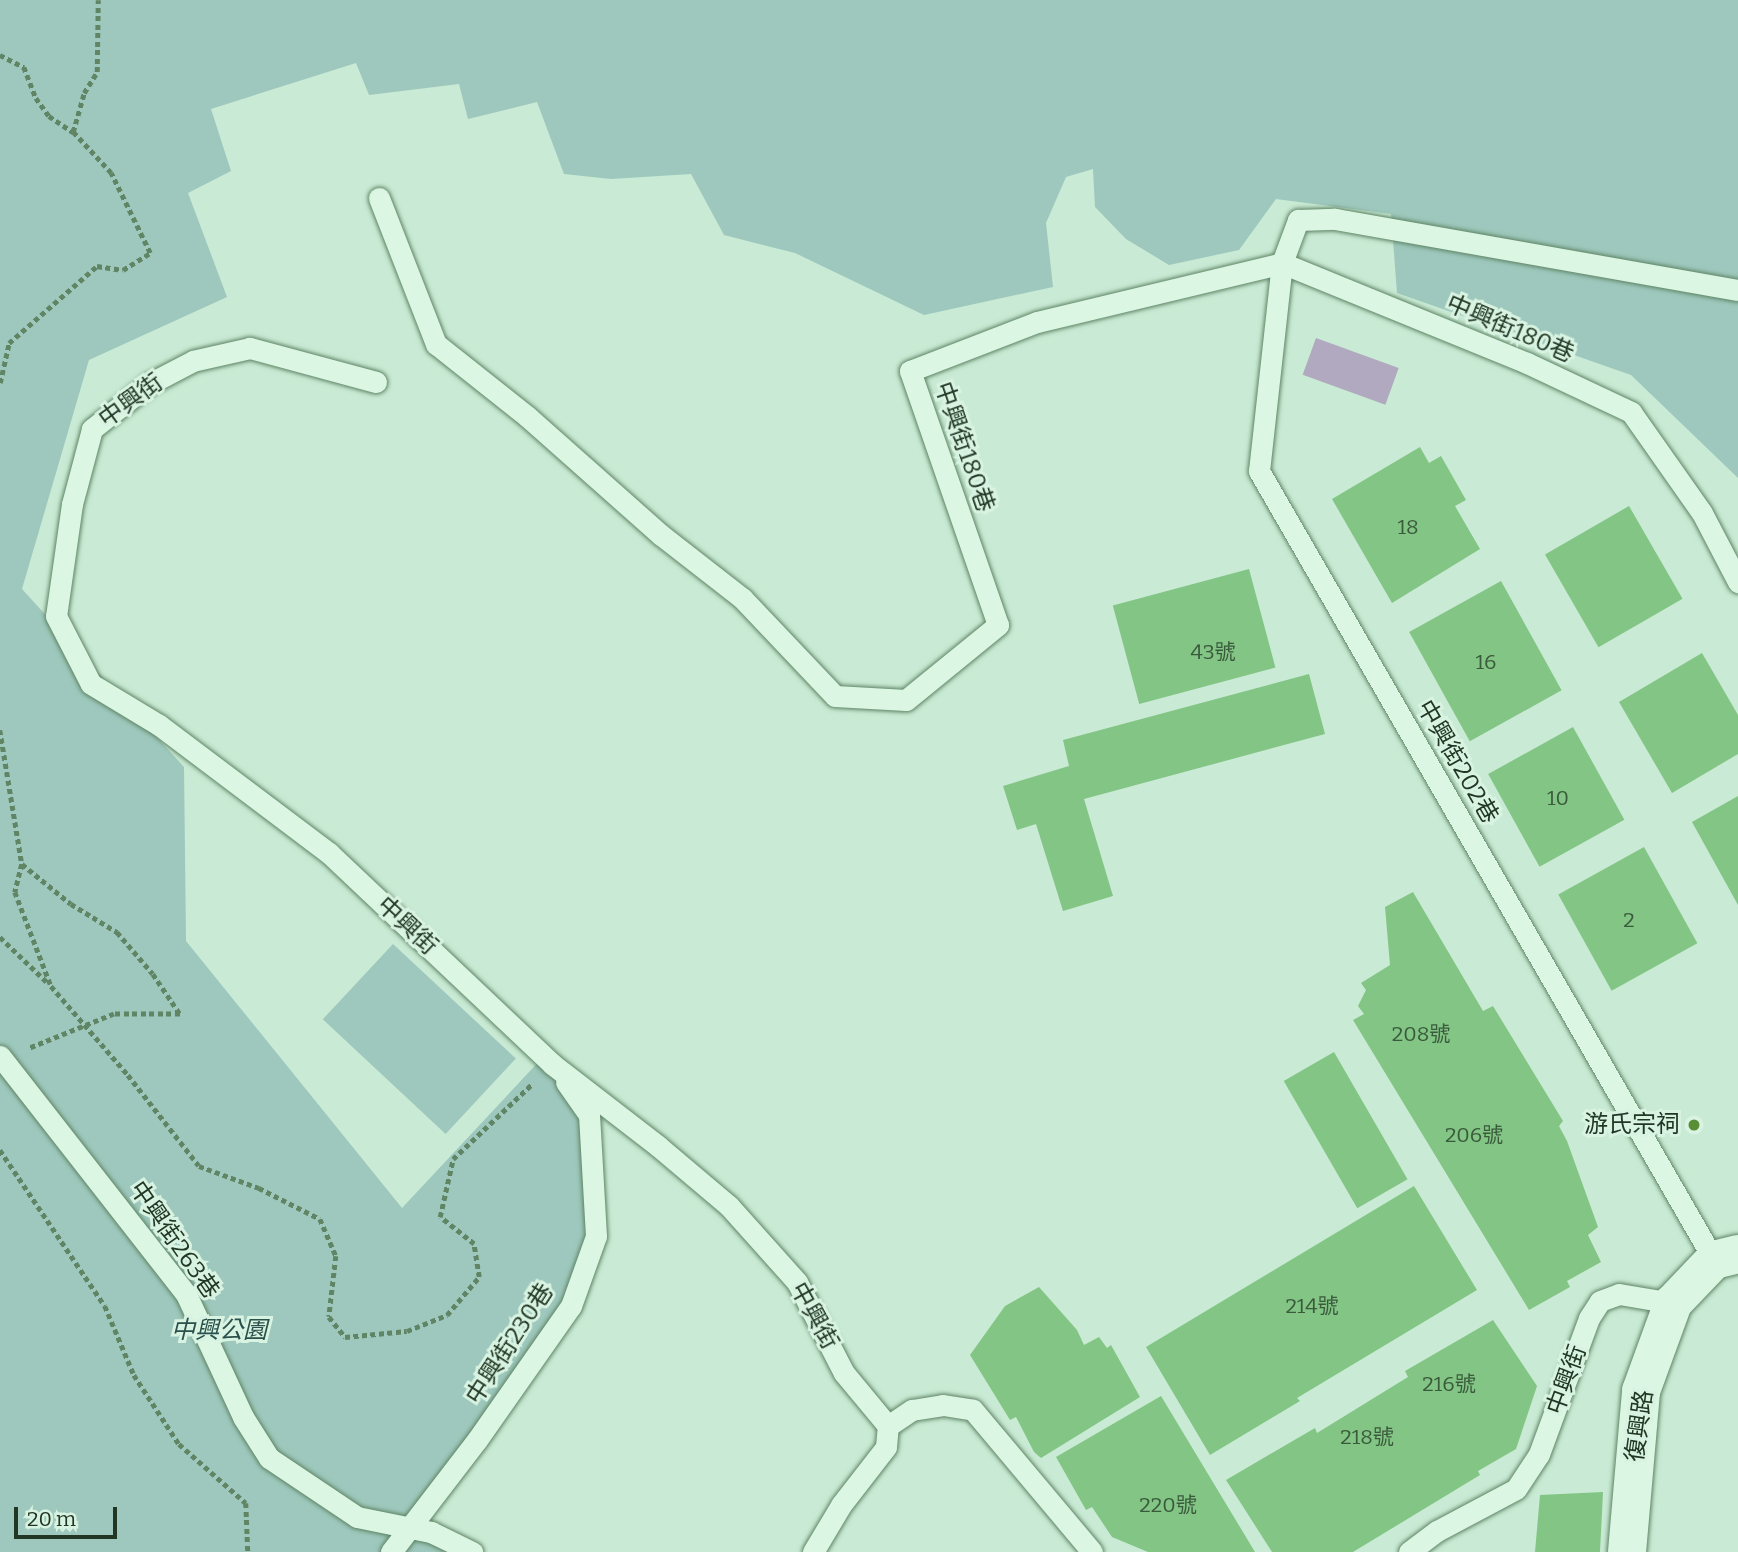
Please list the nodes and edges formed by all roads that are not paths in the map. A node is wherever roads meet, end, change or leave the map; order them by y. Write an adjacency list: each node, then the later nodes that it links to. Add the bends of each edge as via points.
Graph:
1 (379, 198): 2 (lane, 中興街180巷, via 436,344 742,598 835,696 906,700 998,625 910,371 1037,322)
2 (1282, 263): 3 (lane, 中興街202巷, via 1298,220 1335,219); 5 (lane, 中興街180巷, via 1527,363 1631,412 1702,513); 8 (lane, 中興街202巷, via 1259,471)
3 (1738, 290)
4 (376, 382): 7 (lane, 中興街, via 250,348 193,361 149,384 92,429 72,503 56,616 91,684 159,724 329,853)
5 (1738, 582)
6 (1, 1058): 11 (lane, 中興街263巷, via 186,1294 243,1417 269,1458 357,1517)
7 (552, 1064): 10 (lane, 中興街, via 729,1206 797,1282 844,1373); 11 (lane, 中興街230巷, via 589,1115 596,1236 571,1306)
8 (1726, 1257): 9 (street)
9 (1673, 1303): 16 (lane, 中興街, via 1619,1294 1600,1301 1589,1318 1539,1454 1516,1489 1437,1531); 17 (street, 復興路, via 1642,1391)
10 (888, 1426): 14 (lane, via 887,1447 841,1505); 15 (lane, via 912,1410 943,1405 973,1410)
11 (412, 1529): 12 (lane, 中興街230巷); 13 (lane, 中興街263巷, via 431,1532)
12 (391, 1552)
13 (472, 1552)
14 (813, 1552)
15 (1092, 1552)
16 (1409, 1552)
17 (1627, 1552)

